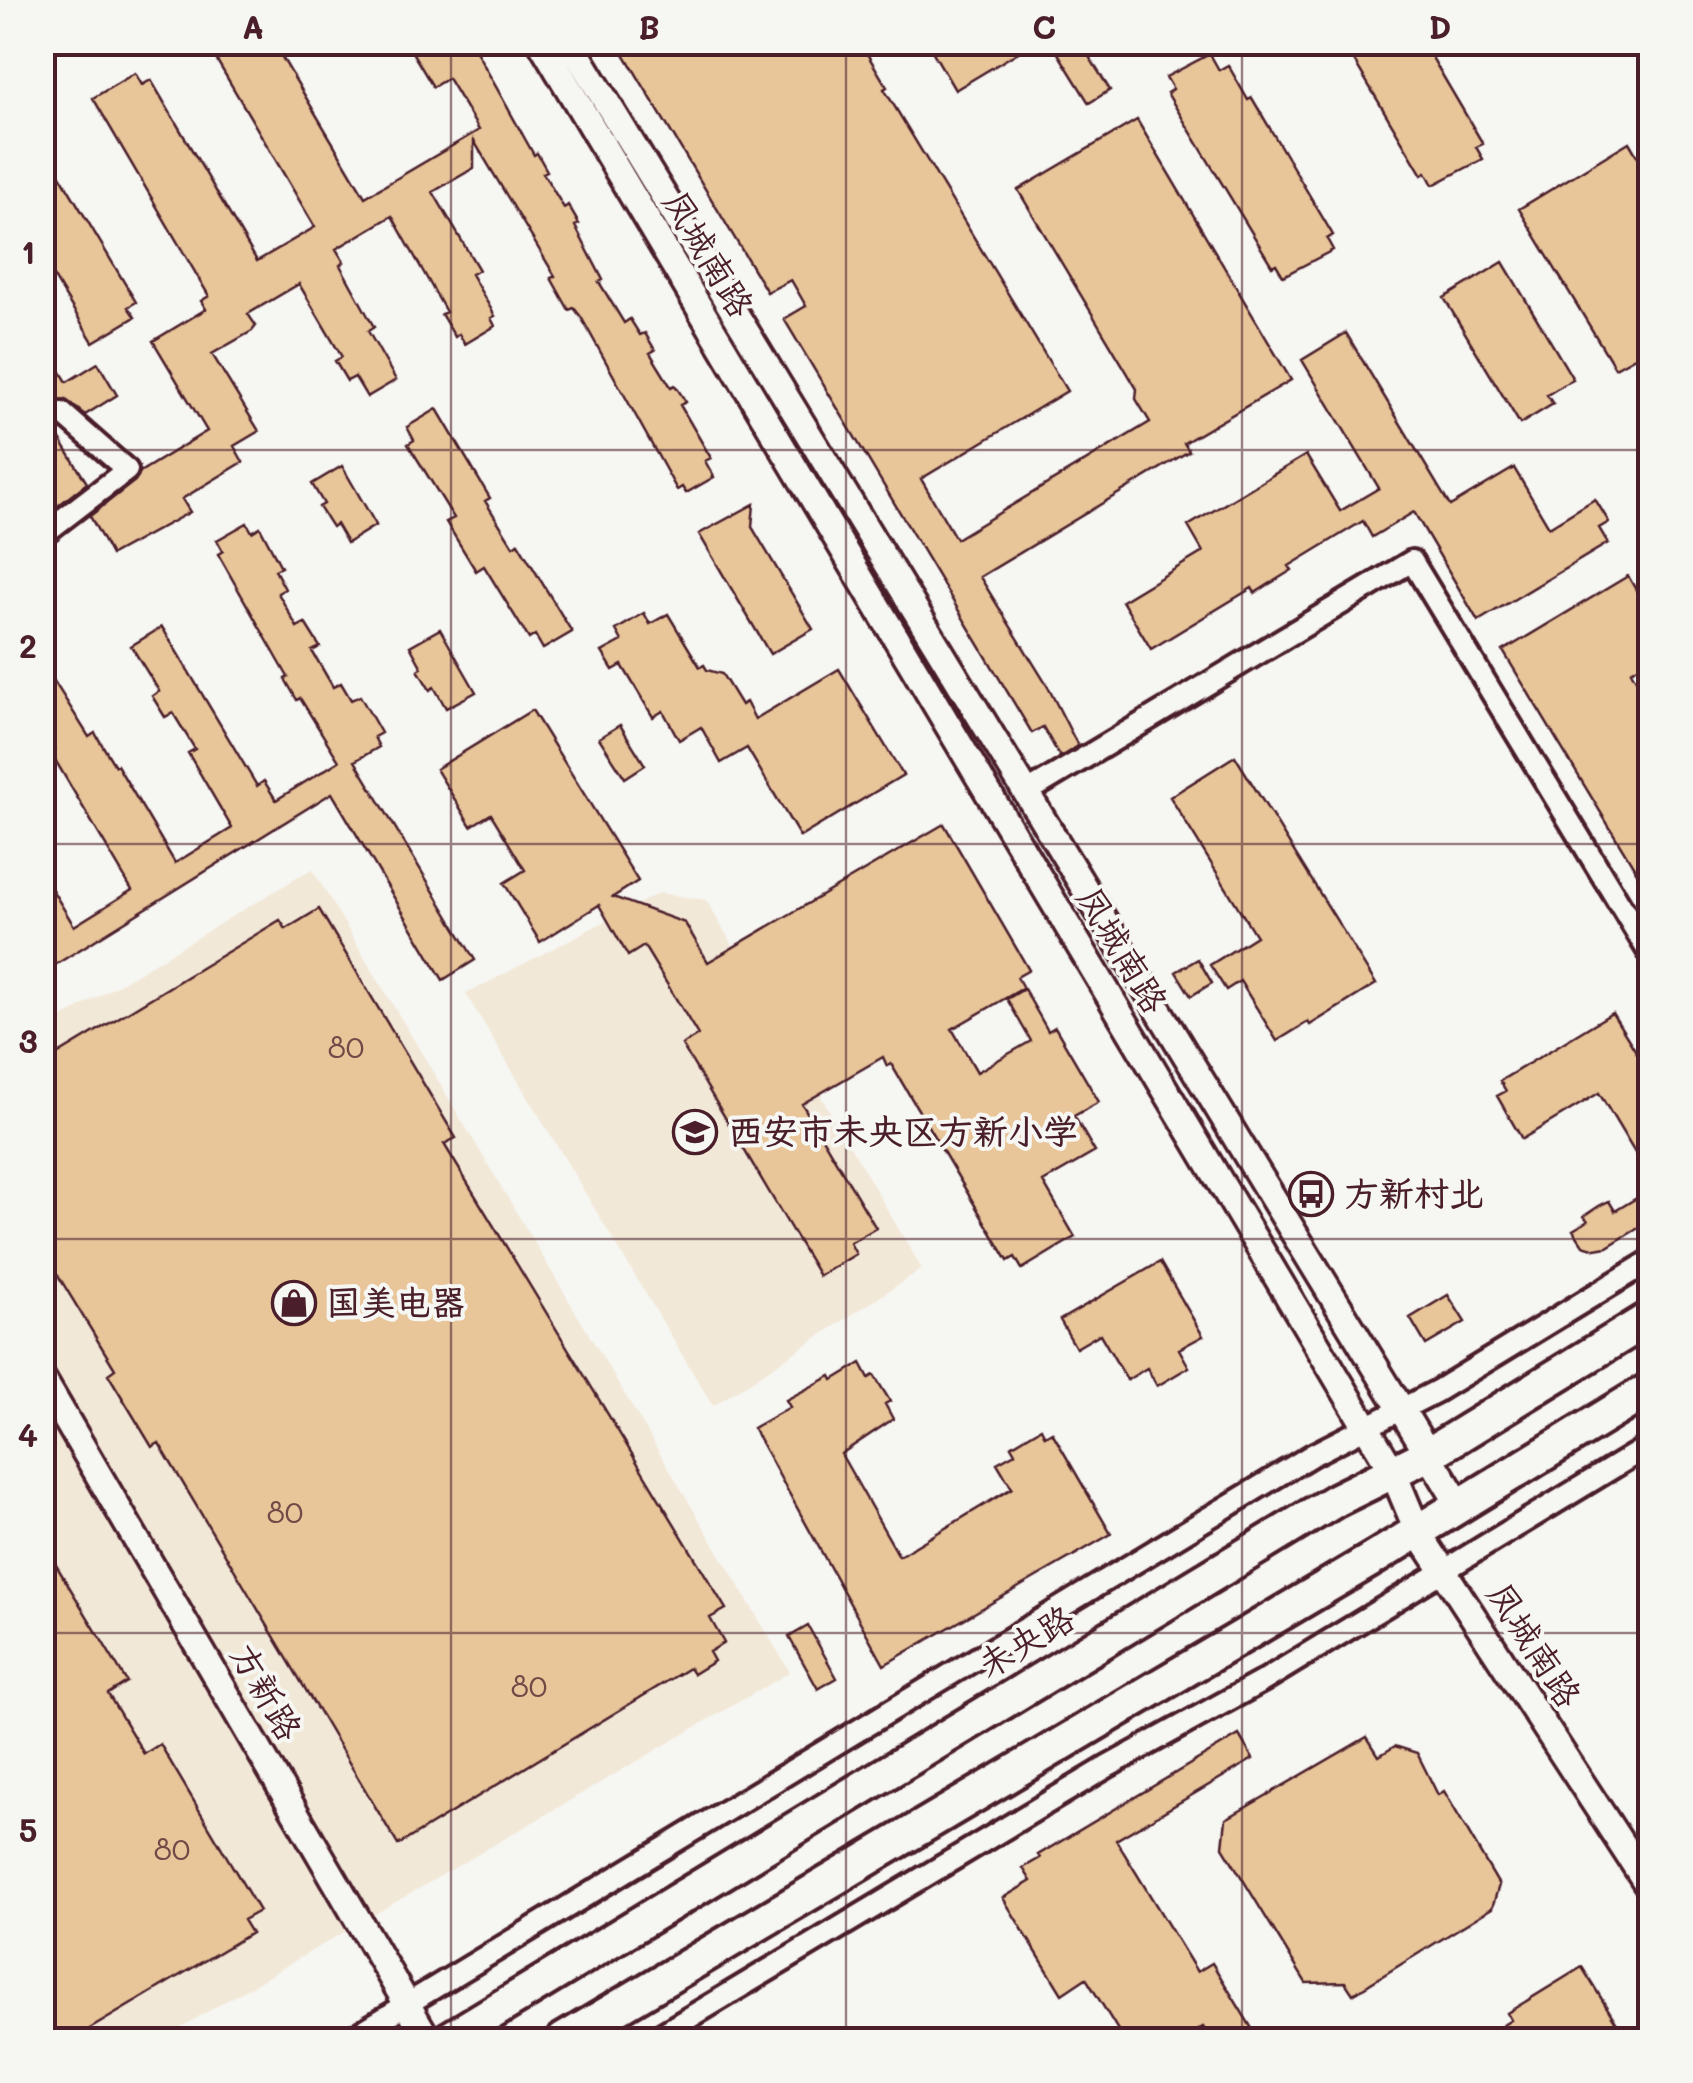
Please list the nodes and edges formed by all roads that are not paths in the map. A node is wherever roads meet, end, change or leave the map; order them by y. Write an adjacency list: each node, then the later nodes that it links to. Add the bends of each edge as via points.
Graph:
1 (541, 42): 12 (street, 凤城南路)
2 (570, 42): 5 (street, 凤城南路)
3 (62, 414): 4 (street, via 127,470)
4 (42, 535)
5 (1026, 793): 6 (street, via 1412,561); 11 (street, 凤城南路)
6 (1650, 954)
7 (1650, 1261): 11 (street)
8 (1650, 1318): 14 (main road, 未央路)
9 (42, 1378): 20 (street, 方新路)
10 (1650, 1389): 16 (main road)
11 (1401, 1410): 12 (street); 14 (street, 凤城南路)
12 (1366, 1427): 15 (street, 凤城南路); 20 (street)
13 (1650, 1445): 18 (street)
14 (1428, 1454): 15 (main road, 未央路); 16 (street, 凤城南路)
15 (1393, 1472): 17 (street, 凤城南路); 23 (main road, 未央路, via 1336,1500)
16 (1460, 1506): 17 (main road)
17 (1418, 1532): 18 (street, 凤城南路); 24 (main road)
18 (1444, 1572): 19 (street, 凤城南路); 25 (street)
19 (1650, 1888)
20 (407, 2004): 21 (street); 22 (street, 方新路)
21 (348, 2040)
22 (428, 2040)
23 (448, 2040)
24 (563, 2040)
25 (652, 2040)

